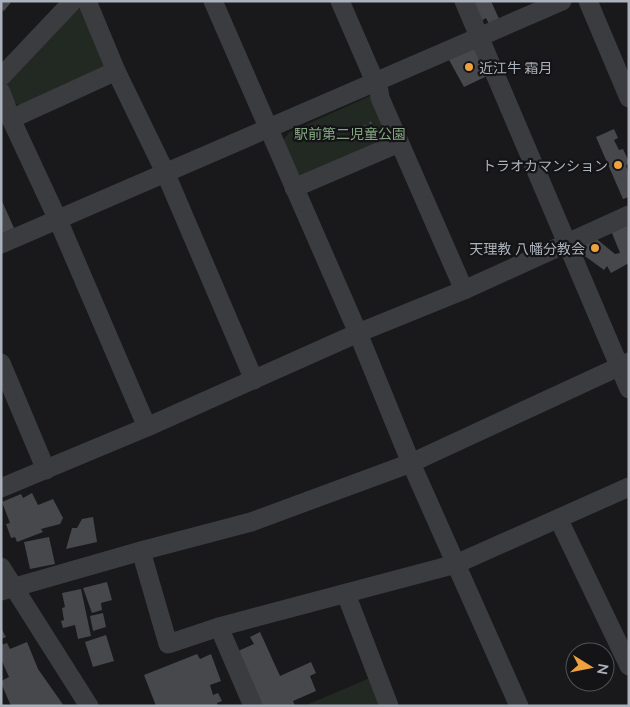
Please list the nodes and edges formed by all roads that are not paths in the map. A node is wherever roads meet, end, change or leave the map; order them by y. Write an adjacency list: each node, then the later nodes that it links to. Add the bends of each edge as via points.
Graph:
1 (73, 1): 10 (street)
2 (88, 1): 9 (street)
3 (213, 1): 15 (street)
4 (340, 1): 11 (street)
5 (464, 1): 8 (street)
6 (562, 1): 8 (street)
7 (588, 1): 13 (street)
8 (480, 36): 11 (street); 22 (street)
9 (116, 71): 14 (street); 17 (street)
10 (1, 77)
11 (374, 82): 15 (street); 16 (street)
12 (1, 92): 14 (street)
13 (629, 98)
14 (11, 118): 20 (street)
15 (269, 129): 17 (street); 18 (street)
16 (399, 143): 18 (street); 23 (street)
17 (165, 172): 20 (street); 27 (street)
18 (294, 188): 24 (street)
19 (629, 215): 22 (street)
20 (58, 220): 21 (street); 29 (street)
21 (1, 244)
22 (567, 244): 23 (street); 26 (street)
23 (464, 290): 24 (street)
24 (358, 333): 27 (street); 30 (street)
25 (1, 364): 31 (street)
26 (624, 364): 28 (street); 30 (street)
27 (254, 380): 29 (street)
28 (629, 389)
29 (147, 427): 31 (street)
30 (411, 463): 35 (street, via 251,522); 36 (street)
31 (46, 470): 32 (street)
32 (1, 488)
33 (629, 488): 34 (street)
34 (559, 520): 36 (street); 41 (street)
35 (141, 551): 38 (street); 40 (street, via 168,644)
36 (456, 564): 39 (street); 45 (street)
37 (1, 567): 38 (street)
38 (7, 589): 42 (street)
39 (346, 594): 40 (street); 44 (street)
40 (219, 628): 43 (street)
41 (629, 666)
42 (89, 706)
43 (254, 706)
44 (389, 706)
45 (519, 706)

